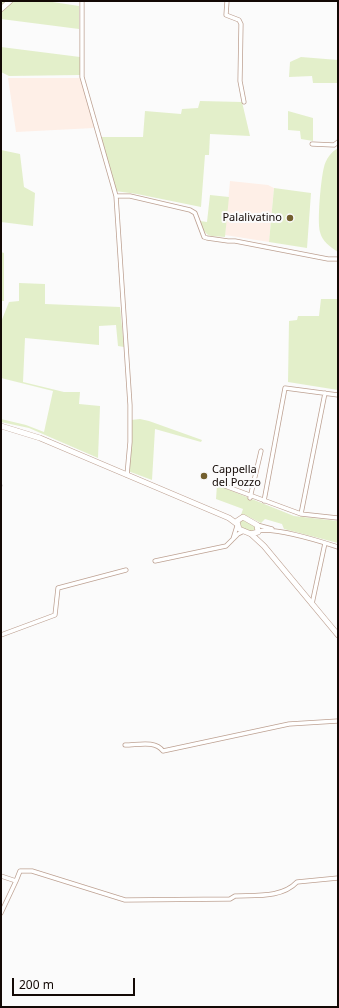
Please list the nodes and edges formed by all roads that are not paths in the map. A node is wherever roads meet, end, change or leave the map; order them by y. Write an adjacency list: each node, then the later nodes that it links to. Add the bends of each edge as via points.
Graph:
1 (10, 1): 4 (main road)
2 (82, 1): 8 (street, via 82,77)
3 (227, 1): 5 (street, via 226,15 239,20 241,24 240,81)
4 (1, 9)
5 (244, 102)
6 (338, 142): 7 (street, via 334,145)
7 (312, 144)
8 (116, 196): 9 (street, via 130,196 190,210 195,213 204,237 207,238 228,242 235,240); 14 (street, via 130,405)
9 (338, 259)
10 (324, 393): 11 (street); 17 (street, via 284,388); 19 (street)
11 (338, 395)
12 (1, 426): 14 (main road, via 29,434)
13 (261, 450): 16 (street)
14 (127, 475): 18 (main road)
15 (217, 483): 16 (street)
16 (250, 497): 17 (street)
17 (264, 500): 19 (street)
18 (206, 508): 20 (main road); 22 (main road, via 229,518)
19 (301, 514): 21 (street)
20 (240, 518): 22 (main road); 23 (main road, via 246,518)
21 (338, 518)
22 (237, 525): 24 (main road); 28 (street)
23 (257, 525): 25 (main road); 26 (street)
24 (244, 531): 27 (main road); 28 (street)
25 (258, 531): 26 (street); 27 (main road); 30 (main road)
26 (282, 532): 29 (street)
27 (251, 534): 30 (main road)
28 (232, 540): 32 (street, via 226,546)
29 (325, 543): 31 (street); 34 (street)
30 (264, 546): 34 (main road)
31 (338, 547)
32 (154, 561)
33 (126, 570): 35 (street, via 58,588 55,615)
34 (312, 604): 36 (main road)
35 (1, 635)
36 (338, 635)
37 (338, 721): 38 (street, via 289,724 163,751 159,745 154,744)
38 (125, 745)
39 (1, 876): 41 (street)
40 (338, 878): 41 (street, via 297,882 290,890 275,894 235,896 230,899 142,900 125,900 26,870 20,871)
41 (16, 881): 42 (street)
42 (1, 913)

